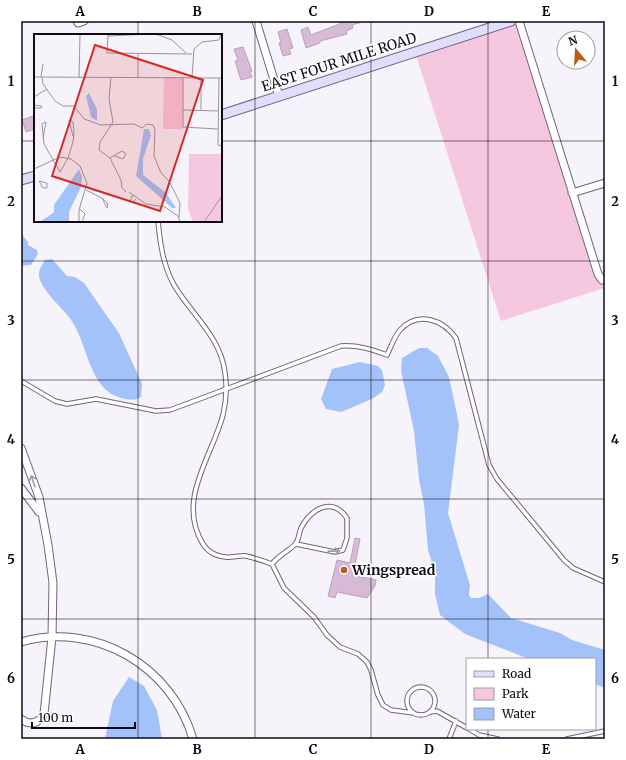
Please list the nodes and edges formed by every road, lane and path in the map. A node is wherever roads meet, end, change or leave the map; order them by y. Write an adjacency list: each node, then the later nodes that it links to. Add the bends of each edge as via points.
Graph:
1 (256, 21): 4 (street)
2 (511, 21): 4 (street, EAST FOUR MILE ROAD)
3 (519, 21): 9 (street)
4 (279, 96): 5 (street, EAST FOUR MILE ROAD)
5 (222, 115)
6 (34, 176): 7 (street)
7 (21, 180)
8 (605, 183): 9 (street)
9 (572, 193): 11 (street, via 598,274)
10 (158, 222): 13 (lane, via 164,261 175,285 207,329 218,349 225,373)
11 (604, 280)
12 (21, 381): 13 (lane, via 55,401 67,404 96,399 156,411 170,410)
13 (225, 389): 18 (lane, via 222,415 195,488 193,507 197,531 206,548 216,555 231,558 245,556); 19 (lane, via 341,346 355,345 387,355 401,329 408,324 428,318 438,321 449,328 456,338 489,465 497,479 564,560 573,568)
14 (21, 448): 16 (street, one-way to 14, via 39,497)
15 (21, 488): 16 (street)
16 (41, 516): 20 (street, via 53,583)
17 (296, 544): 17 (lane, one-way to 17, via 335,552 343,550 347,538 347,518 338,508 320,508 303,524); 18 (lane, via 282,553)
18 (272, 564): 23 (lane, via 284,588 314,617 327,635 340,647 358,654 367,662 383,705 391,710)
19 (605, 582)
20 (52, 637): 21 (street); 24 (street, via 44,714 34,723); 30 (street, via 80,638 100,643 143,665 162,682 175,699)
21 (21, 642)
22 (430, 712): 23 (lane); 23 (lane, via 434,704 433,695 426,689 417,688 407,698 408,707); 25 (lane, via 437,711)
23 (414, 714)
24 (21, 719)
25 (456, 721): 26 (lane); 31 (lane)
26 (466, 727)
27 (470, 730): 29 (lane)
28 (605, 731): 33 (lane)
29 (479, 737): 32 (lane)
30 (194, 739)
31 (449, 739)
32 (498, 739)
33 (567, 739)

